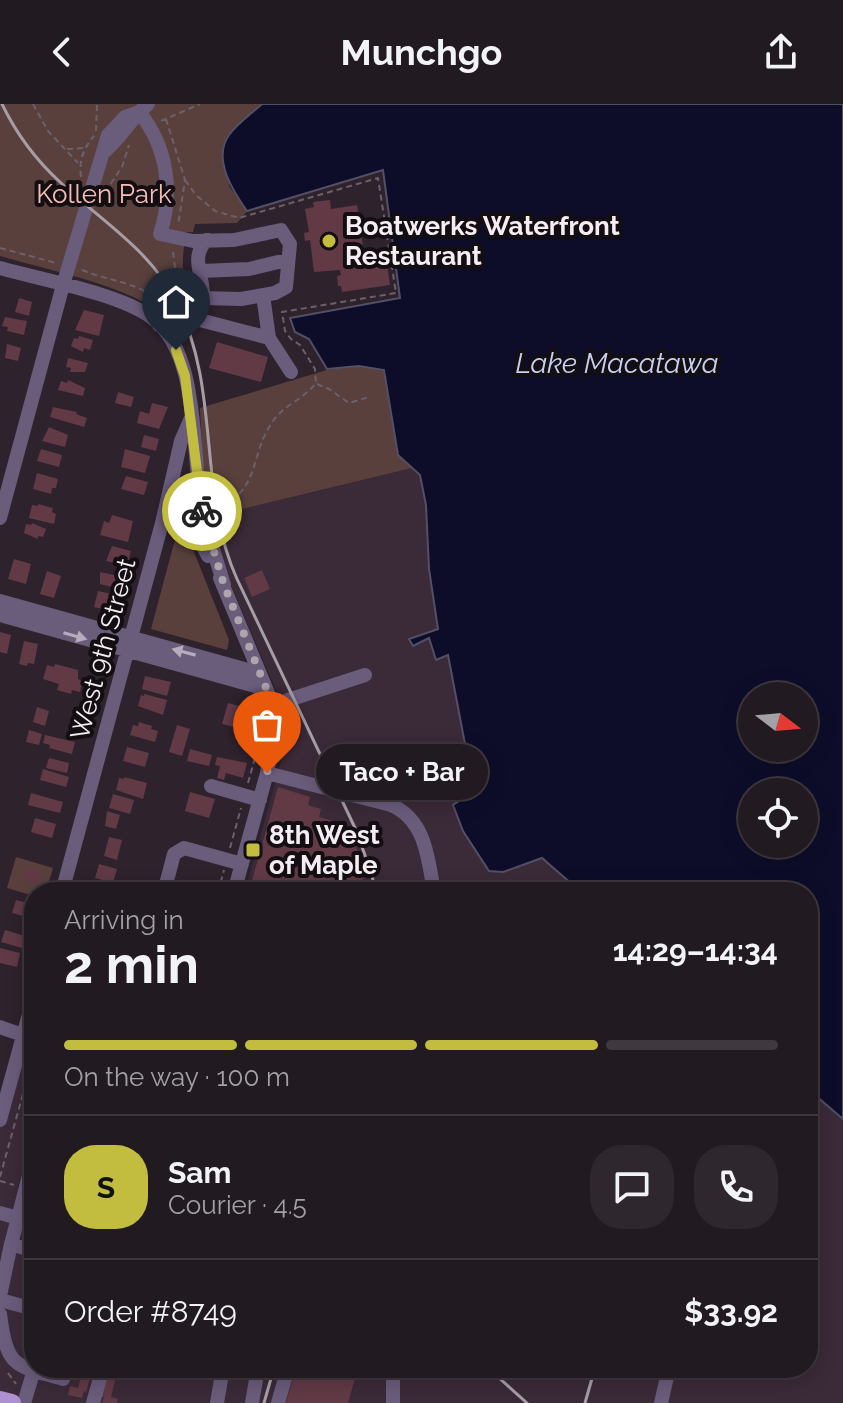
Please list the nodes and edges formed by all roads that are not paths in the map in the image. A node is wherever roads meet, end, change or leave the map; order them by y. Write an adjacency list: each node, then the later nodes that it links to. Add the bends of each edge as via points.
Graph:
1 (143, 108): 2 (street, via 165,168 167,206 160,234); 6 (street, via 105,151)
2 (207, 240): 3 (street, via 281,230 290,244); 5 (street, via 197,257)
3 (287, 260): 5 (street, via 249,269); 7 (street, via 286,287)
4 (0, 268): 6 (street)
5 (201, 271): 8 (street)
6 (63, 285): 10 (street, via 134,307); 16 (street)
7 (263, 295): 8 (street); 11 (street)
8 (203, 298): 9 (street)
9 (188, 307): 10 (street); 11 (street, via 196,319)
10 (159, 325): 13 (street, via 185,376)
11 (269, 338): 12 (street)
12 (291, 372)
13 (191, 418): 14 (street); 17 (street, West 9th Street)
14 (205, 510): 15 (street); 18 (street)
15 (186, 514): 17 (street); 18 (street)
16 (0, 518)
17 (162, 523): 21 (street, West 9th Street)
18 (224, 585): 22 (street)
19 (0, 601): 21 (street)
20 (0, 615): 21 (street, one-way to 21)
21 (130, 644): 22 (street, one-way to 21); 24 (street); 30 (street, West 9th Street)
22 (259, 673): 24 (street)
23 (365, 675): 25 (street)
24 (266, 689): 25 (street)
25 (273, 705): 26 (street)
26 (267, 773): 28 (street); 33 (street, via 403,810 417,824)
27 (211, 786): 28 (street)
28 (260, 800): 29 (street)
29 (242, 864): 31 (street, via 184,848 174,854); 32 (street)
30 (65, 882)
31 (167, 882)
32 (237, 882)
33 (432, 882)
34 (0, 1027): 35 (street)
35 (24, 1036)
36 (24, 1049): 37 (street)
37 (0, 1120)
38 (24, 1205): 40 (street)
39 (0, 1213): 40 (street)
40 (18, 1218): 41 (street); 42 (street)
41 (24, 1220)
42 (11, 1244): 43 (street); 44 (street)
43 (24, 1248)
44 (0, 1298): 45 (street)
45 (24, 1306)
46 (0, 1314): 47 (street, via 9,1354)
47 (24, 1368)
48 (30, 1378): 55 (street)
49 (100, 1378): 57 (street)
50 (221, 1378): 58 (street)
51 (255, 1378): 59 (street)
52 (285, 1378): 60 (street)
53 (393, 1378): 61 (street)
54 (667, 1378): 62 (street)
55 (19, 1399): 56 (main road)
56 (0, 1400)
57 (93, 1403)
58 (217, 1403)
59 (252, 1403)
60 (278, 1403)
61 (393, 1403)
62 (661, 1403)

